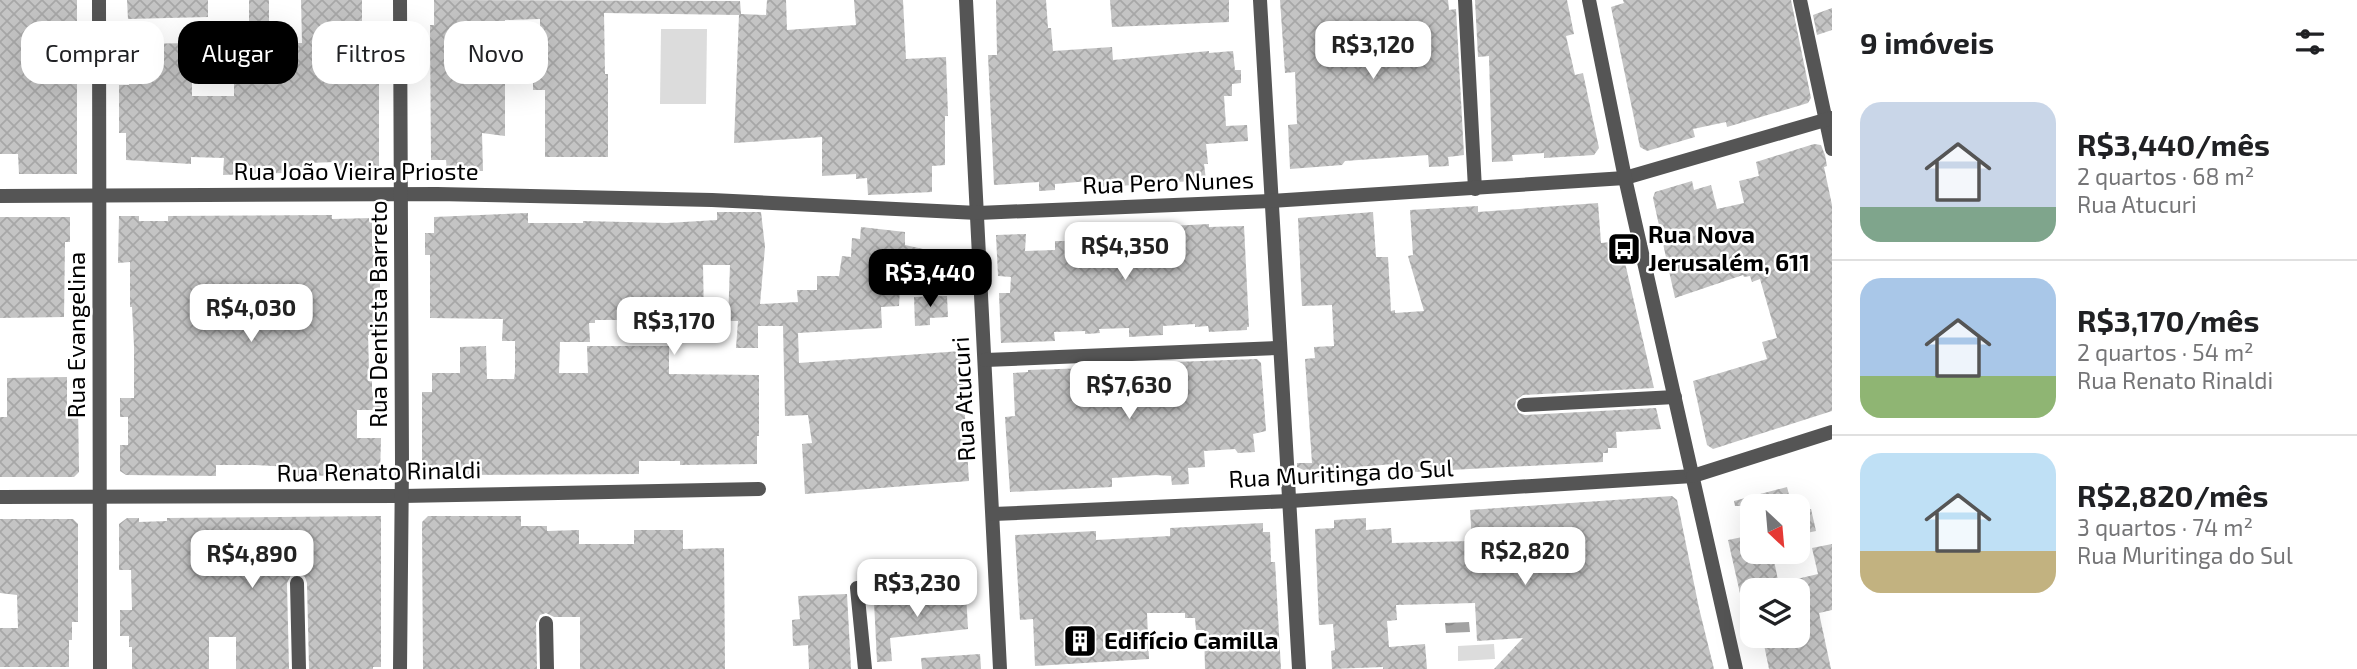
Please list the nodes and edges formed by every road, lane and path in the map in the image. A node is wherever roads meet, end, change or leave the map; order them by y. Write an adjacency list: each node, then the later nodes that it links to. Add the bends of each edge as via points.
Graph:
1 (99, 0): 13 (street, Rua Evangelina)
2 (400, 0): 12 (street, Rua Dentista Barreto)
3 (966, 0): 17 (street, Rua Atucuri)
4 (1260, 0): 16 (street)
5 (1465, 0): 11 (street)
6 (1589, 0): 10 (street)
7 (1800, 0): 8 (street)
8 (1829, 119): 9 (street); 10 (street, Rua Pero Nunes)
9 (1832, 149)
10 (1625, 177): 11 (street, Rua Pero Nunes); 20 (street)
11 (1475, 189): 16 (street, Rua Pero Nunes)
12 (401, 193): 13 (street, Rua João Vieira Prioste); 15 (street, Rua João Vieira Prioste); 25 (street, Rua Dentista Barreto)
13 (99, 195): 14 (street, Rua João Vieira Prioste); 27 (street, Rua Evangelina)
14 (0, 196)
15 (712, 200): 17 (street, Rua Pero Nunes)
16 (1271, 201): 17 (street, Rua Pero Nunes); 18 (street)
17 (978, 213): 19 (street, Rua Atucuri)
18 (1279, 348): 19 (street); 28 (street)
19 (985, 359): 29 (street, Rua Atucuri)
20 (1675, 397): 21 (street); 23 (street)
21 (1524, 405)
22 (1832, 432): 23 (street, Rua Muritinga do Sul)
23 (1693, 476): 28 (street, Rua Muritinga do Sul); 40 (street)
24 (759, 489): 25 (street, Rua Renato Rinaldi)
25 (402, 496): 27 (street, Rua Renato Rinaldi); 35 (street, Rua Dentista Barreto)
26 (0, 497): 27 (street, Rua Renato Rinaldi)
27 (100, 497): 33 (street, Rua Evangelina)
28 (1290, 501): 29 (street, Rua Muritinga do Sul); 39 (street)
29 (993, 514): 38 (street, Rua Atucuri)
30 (297, 583): 34 (street)
31 (857, 588): 37 (street)
32 (546, 623): 36 (street)
33 (100, 669)
34 (299, 669)
35 (400, 669)
36 (547, 669)
37 (865, 669)
38 (1000, 669)
39 (1299, 669)
40 (1736, 669)

